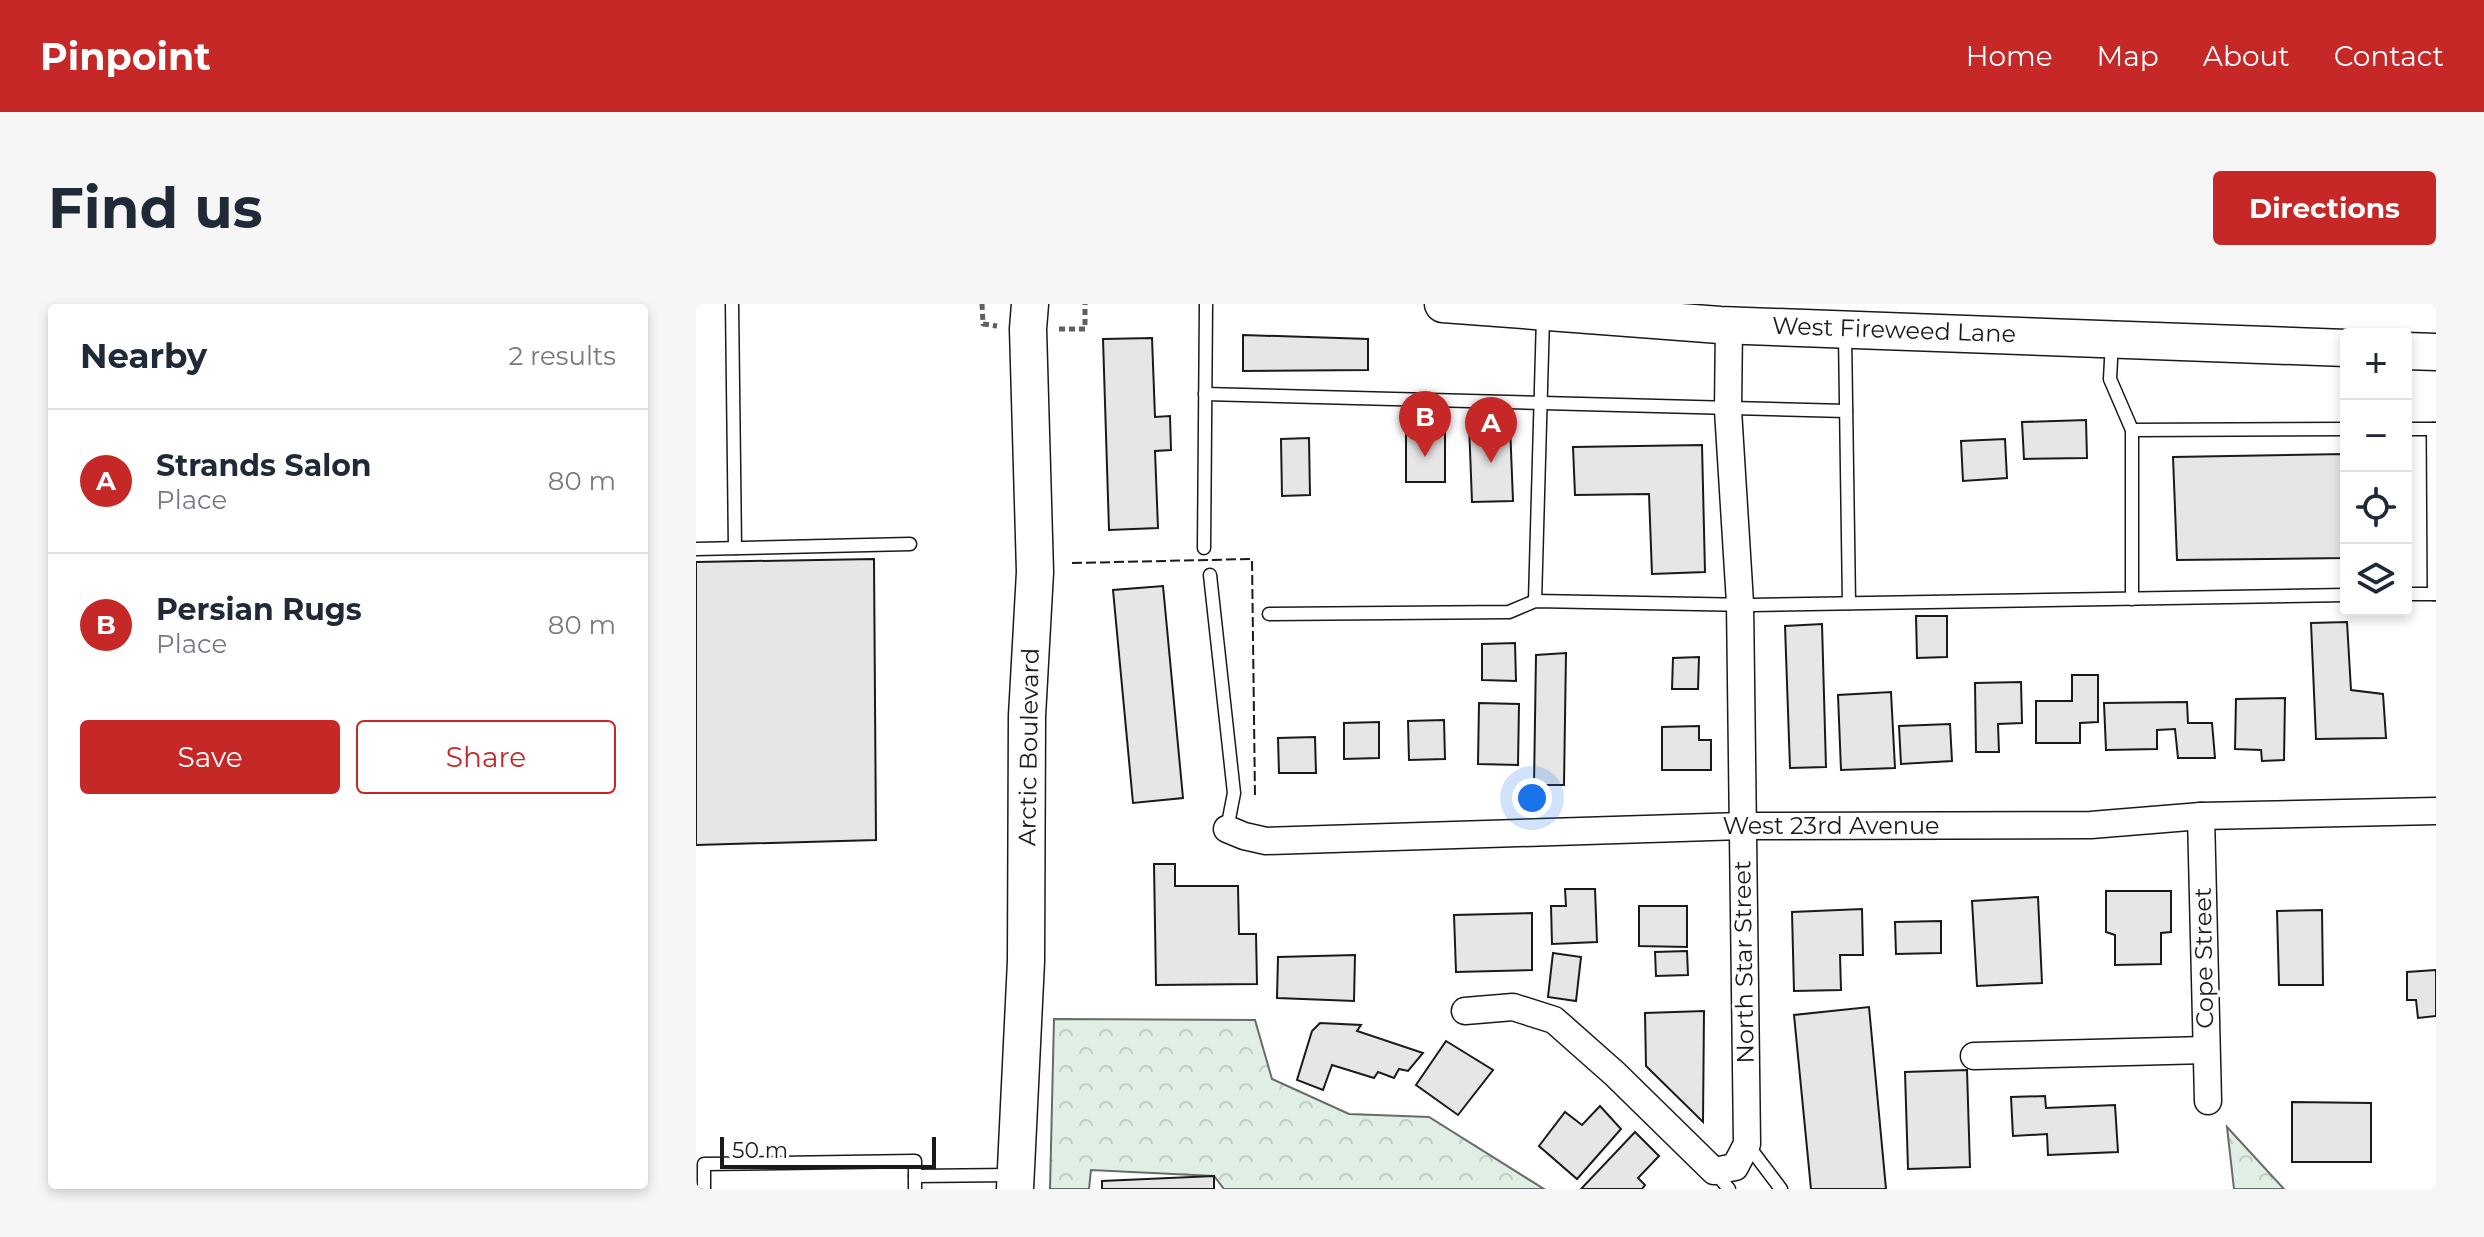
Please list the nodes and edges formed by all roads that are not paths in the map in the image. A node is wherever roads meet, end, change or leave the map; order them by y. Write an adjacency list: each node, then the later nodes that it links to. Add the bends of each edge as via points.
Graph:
1 (732, 304): 21 (lane)
2 (1030, 304): 44 (main road, Arctic Boulevard, via 1035,572)
3 (1206, 304): 12 (lane)
4 (1443, 304): 5 (main road, West Fireweed Lane)
5 (1543, 311): 6 (main road, West Fireweed Lane); 13 (lane)
6 (1729, 325): 7 (main road, West Fireweed Lane); 14 (street, North Star Street)
7 (1845, 329): 8 (main road, West Fireweed Lane); 15 (lane)
8 (2113, 337): 9 (main road, West Fireweed Lane); 19 (lane, via 2110,379)
9 (2340, 348)
10 (2412, 351): 11 (main road)
11 (2436, 352)
12 (1205, 394): 13 (lane); 22 (lane)
13 (1540, 404): 14 (lane); 29 (lane)
14 (1728, 410): 15 (lane); 30 (street, North Star Street)
15 (1846, 411): 31 (lane)
16 (2340, 429): 19 (lane)
17 (2412, 429): 18 (lane)
18 (2434, 429): 26 (lane)
19 (2132, 430): 28 (lane)
20 (910, 544): 21 (lane)
21 (735, 548): 23 (lane)
22 (1204, 548)
23 (696, 549)
24 (1210, 575): 36 (lane, via 1234,793)
25 (2412, 594): 26 (lane)
26 (2435, 594)
27 (2340, 595): 28 (lane)
28 (2132, 599): 31 (lane)
29 (1535, 601): 30 (lane); 32 (lane, via 1509,612)
30 (1740, 603): 31 (lane); 35 (street, North Star Street)
31 (1849, 603)
32 (1269, 614)
33 (2436, 811): 34 (street, West 23rd Avenue)
34 (2201, 816): 35 (street, West 23rd Avenue, via 2091,825); 38 (street, Cope Street)
35 (1742, 826): 36 (street, West 23rd Avenue, via 1266,841); 41 (street, North Star Street)
36 (1227, 829)
37 (1465, 1011): 43 (street, via 1513,1007 1554,1020)
38 (2206, 1050): 39 (street); 40 (street, Cope Street)
39 (1974, 1056)
40 (2208, 1101)
41 (1747, 1144): 43 (street); 47 (lane)
42 (700, 1165): 45 (lane, via 915,1161); 46 (lane)
43 (1721, 1180)
44 (1015, 1182): 45 (lane)
45 (915, 1183)
46 (704, 1189)
47 (1781, 1189)

